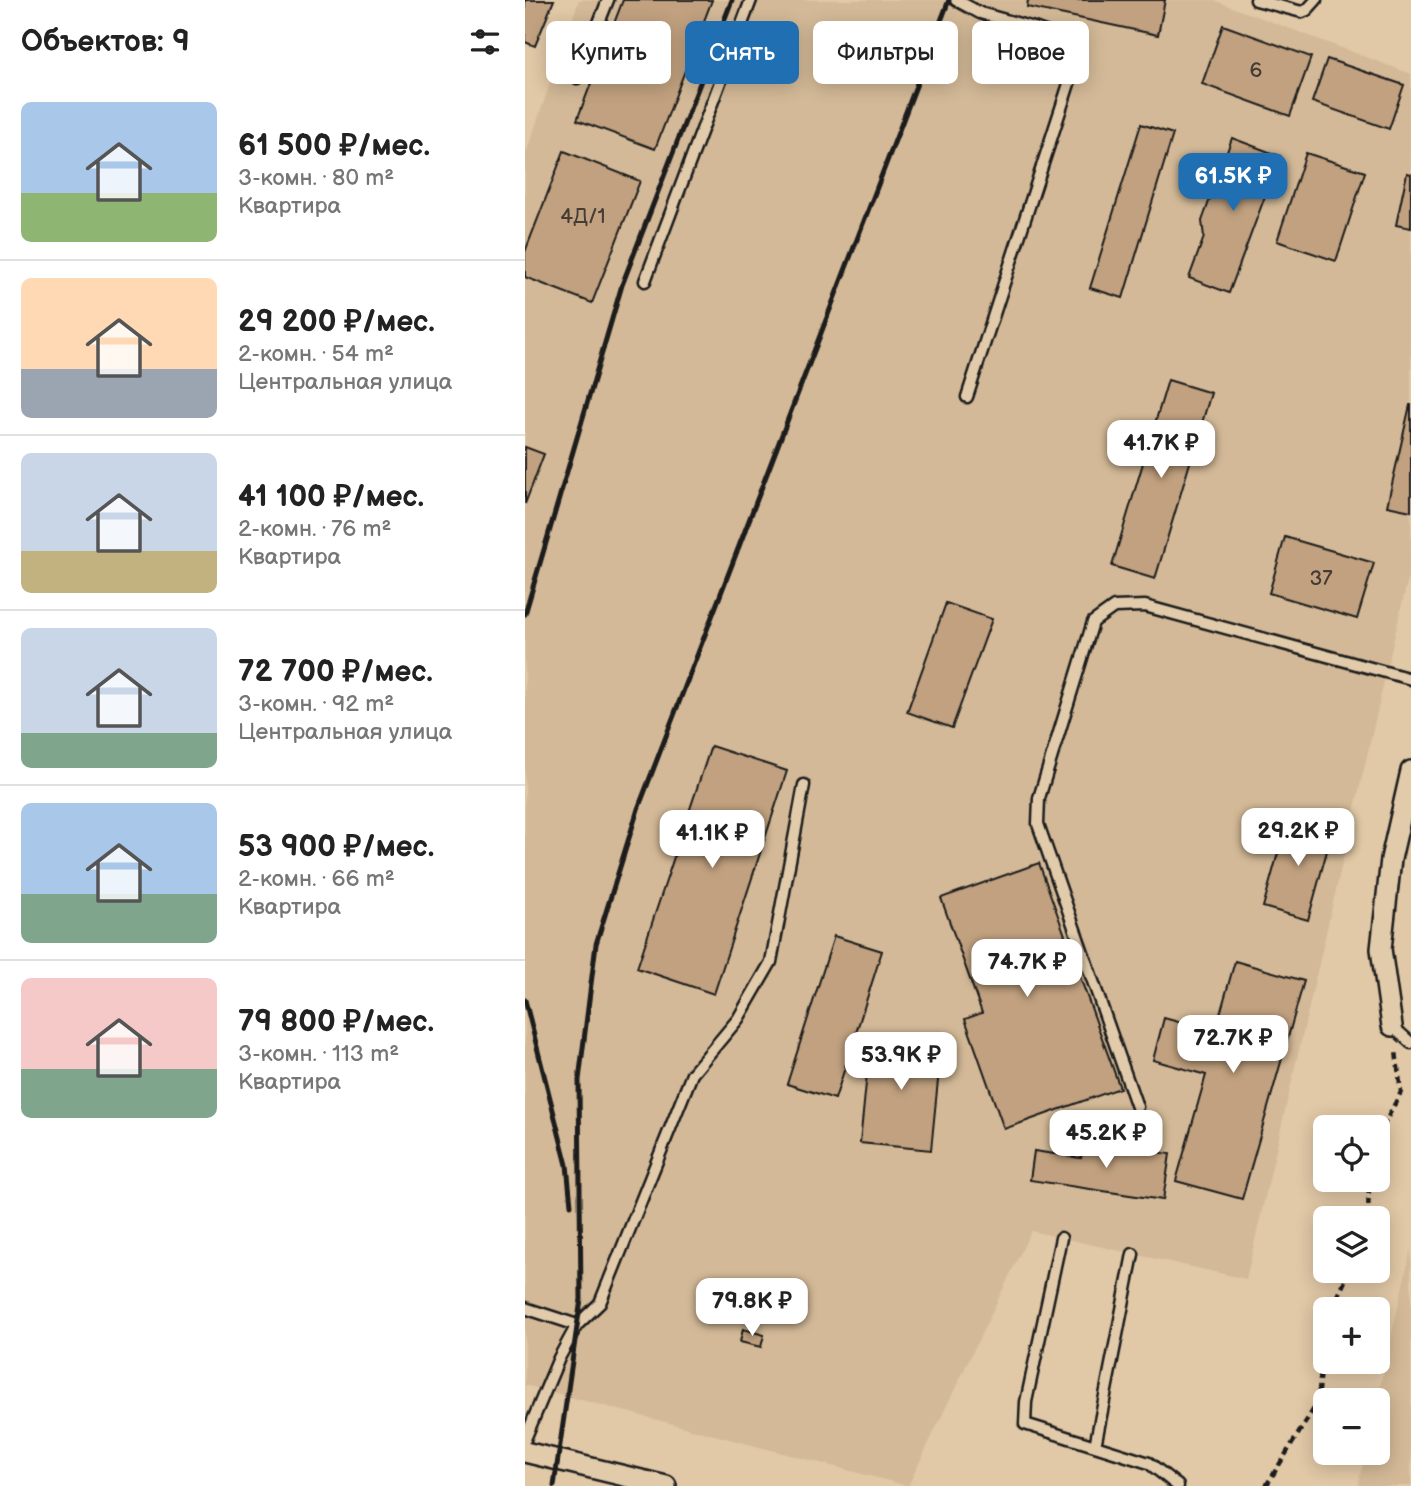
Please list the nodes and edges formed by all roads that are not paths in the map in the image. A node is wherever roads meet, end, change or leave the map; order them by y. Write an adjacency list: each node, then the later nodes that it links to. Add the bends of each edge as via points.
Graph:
1 (608, 0): 6 (lane)
2 (751, 0): 7 (lane)
3 (956, 0): 8 (lane, via 980,13 1073,42 1078,56)
4 (1256, 0): 5 (lane, via 1302,12)
5 (1316, 0)
6 (600, 21)
7 (645, 281)
8 (967, 397)
9 (1411, 679): 14 (lane, via 1145,606 1114,607 1093,622 1039,798 1038,824)
10 (1411, 771): 12 (street, via 1391,859 1381,949)
11 (804, 785): 18 (lane, via 771,962 738,1019 692,1074 600,1303)
12 (1392, 1026): 13 (lane)
13 (1411, 1042)
14 (1137, 1107)
15 (1061, 1238): 20 (lane, via 1025,1424)
16 (1133, 1254): 20 (lane)
17 (525, 1308): 18 (lane)
18 (577, 1325): 19 (lane)
19 (525, 1439)
20 (1095, 1446): 23 (lane, via 1149,1463)
21 (525, 1452): 22 (street)
22 (666, 1486)
23 (1178, 1486)

